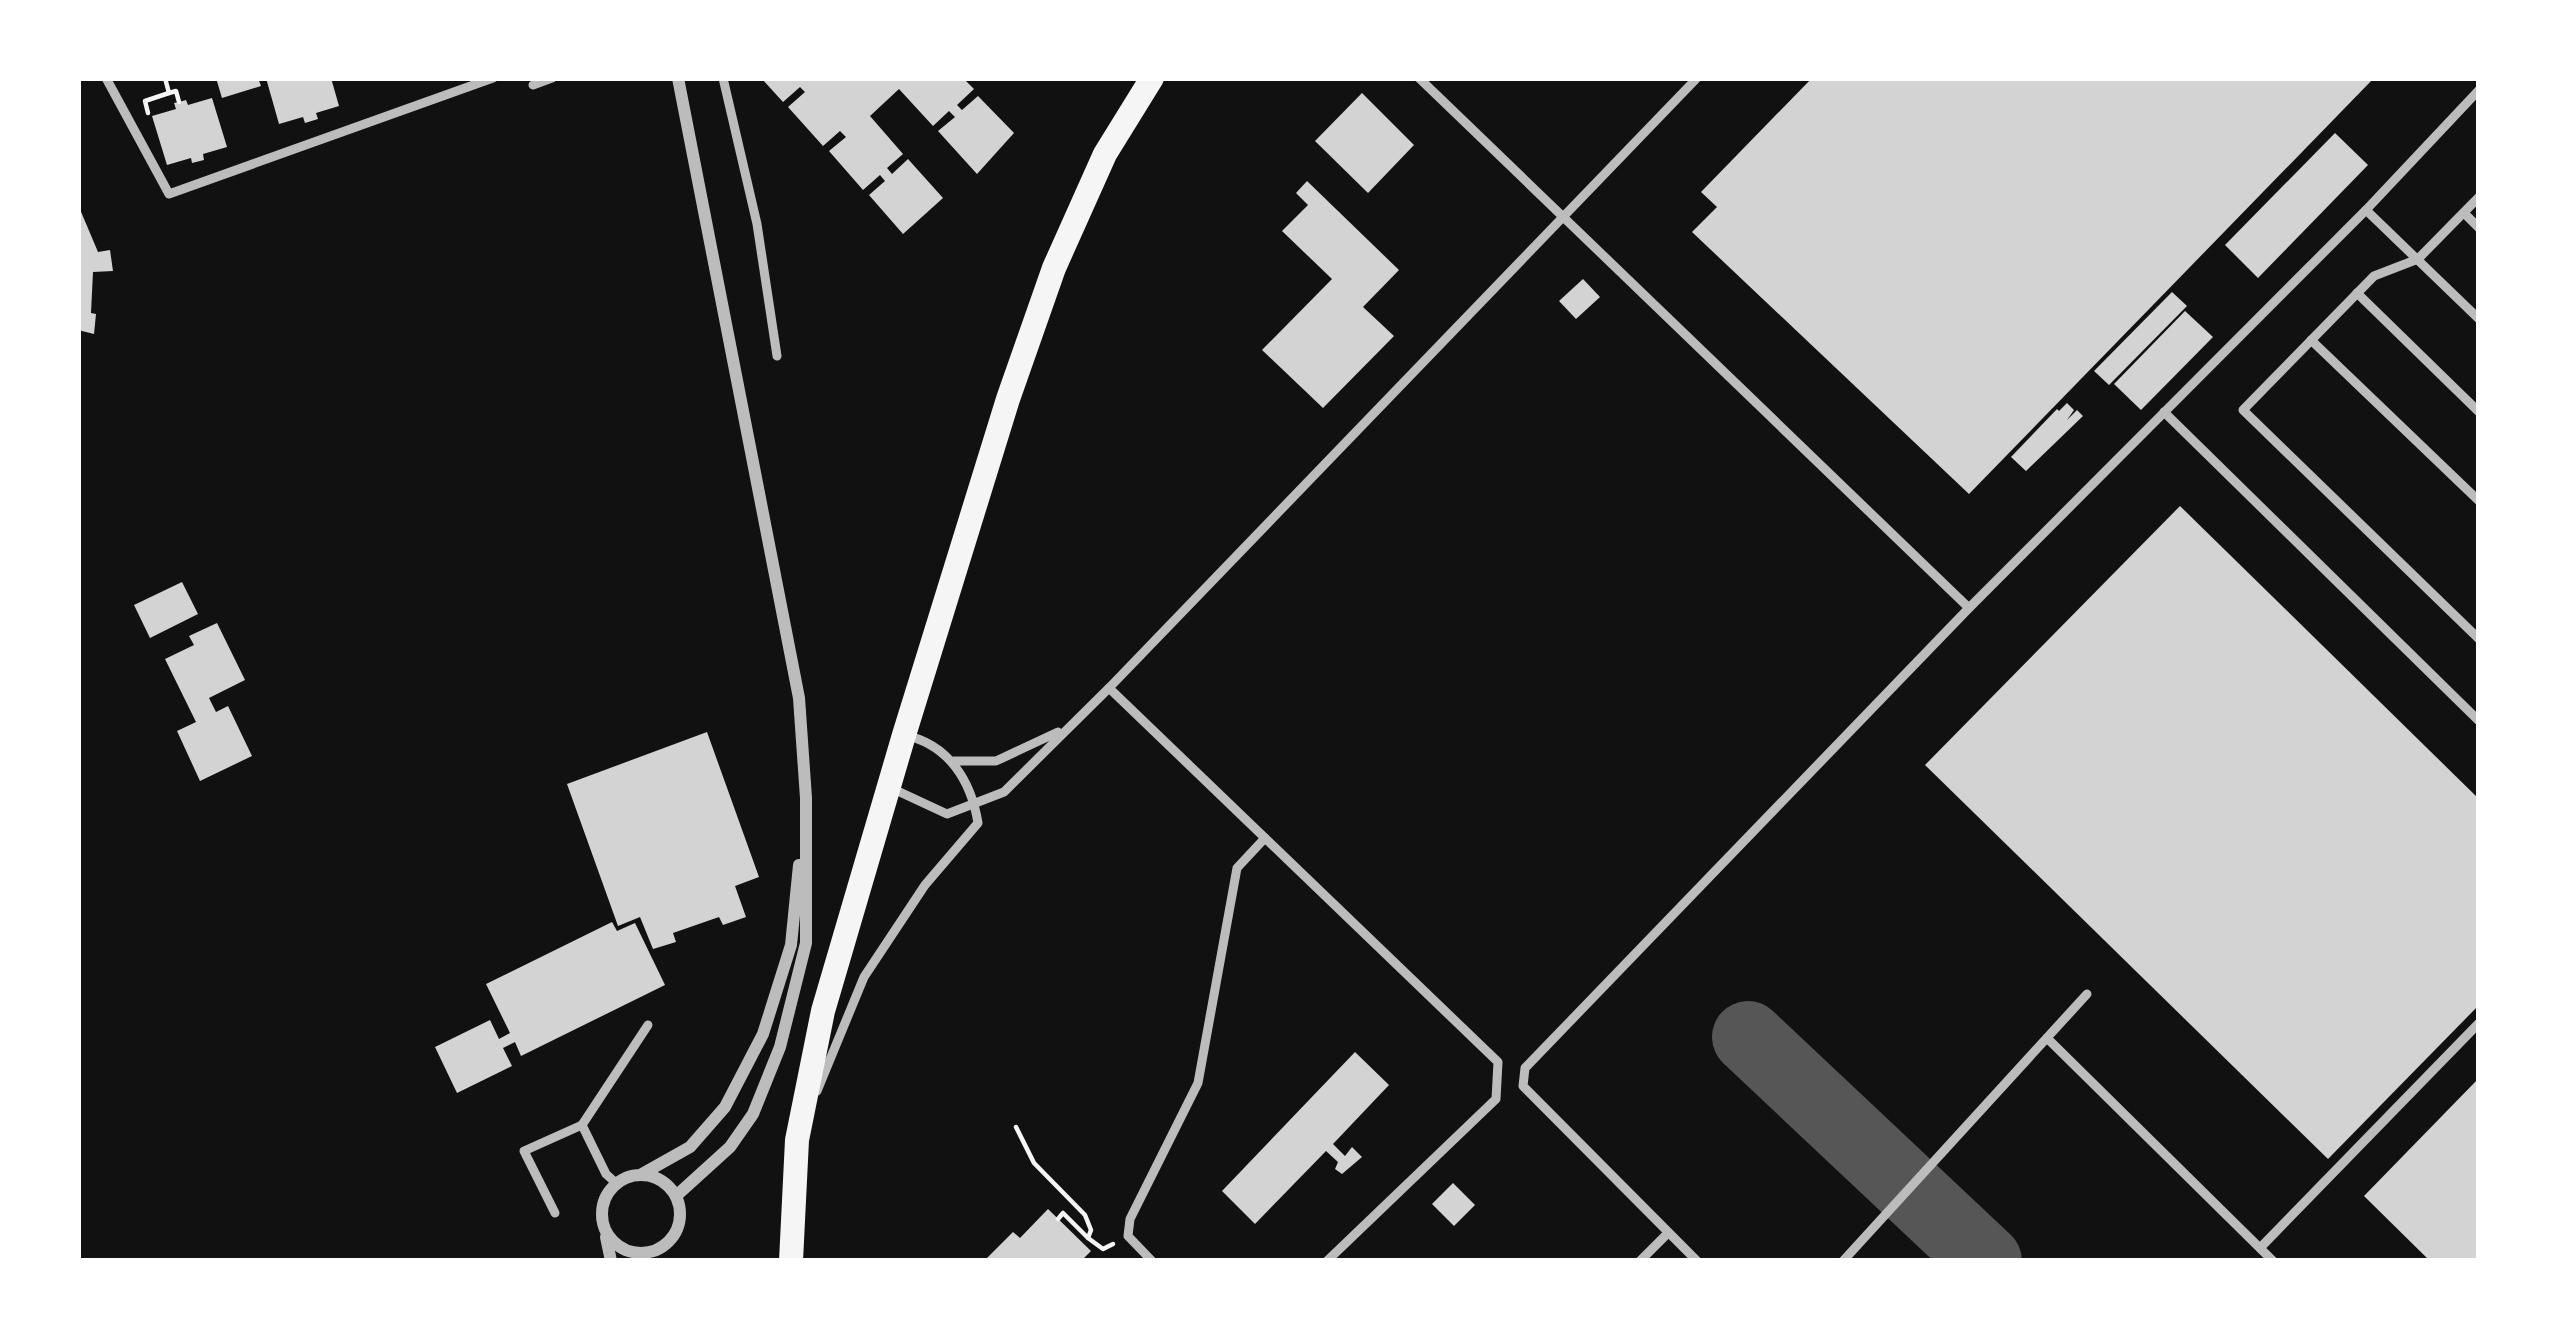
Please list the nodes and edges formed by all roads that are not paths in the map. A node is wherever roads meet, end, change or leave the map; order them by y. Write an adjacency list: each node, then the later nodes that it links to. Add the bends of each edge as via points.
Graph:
1 (106, 78): 2 (lane, via 169,194)
2 (493, 78)
3 (552, 78): 9 (lane)
4 (679, 78): 32 (street, via 799,698)
5 (723, 78): 20 (lane)
6 (1152, 78): 29 (main road, via 1105,154 1054,268)
7 (1419, 78): 14 (lane)
8 (1697, 78): 14 (lane)
9 (533, 85)
10 (2479, 90): 12 (lane)
11 (2479, 197): 13 (lane)
12 (2366, 210): 16 (lane); 21 (lane)
13 (2464, 213): 15 (lane); 16 (lane)
14 (1562, 217): 24 (lane); 26 (lane)
15 (2479, 228)
16 (2418, 259): 17 (lane); 18 (lane)
17 (2357, 293): 19 (lane); 22 (lane)
18 (2479, 320)
19 (2311, 340): 23 (lane); 25 (lane, via 2242,410)
20 (777, 356)
21 (2164, 412): 24 (lane); 27 (lane)
22 (2479, 412)
23 (2479, 501)
24 (1969, 608): 46 (lane, via 1525,1068 1523,1086)
25 (2479, 639)
26 (1109, 688): 28 (lane); 34 (lane)
27 (2479, 722)
28 (1068, 727): 30 (lane, via 996,761); 33 (lane, via 1004,791)
29 (904, 735): 30 (lane); 31 (main road)
30 (954, 761): 33 (lane)
31 (889, 788): 33 (lane, via 947,814); 40 (main road, via 823,1011)
32 (806, 798): 41 (street, via 791,945 763,1034 725,1107 691,1148); 43 (street, via 806,943 780,1047 742,1131)
33 (975, 804): 40 (lane, via 978,823 864,977)
34 (1265, 838): 52 (lane, via 1237,868 1198,1083 1130,1219 1128,1236); 53 (lane, via 1498,1062 1496,1099)
35 (2087, 994): 38 (lane)
36 (2479, 1023): 48 (lane)
37 (648, 1024): 39 (lane)
38 (2047, 1038): 48 (lane); 56 (lane)
39 (582, 1125): 42 (lane); 44 (lane, via 524,1151)
40 (796, 1140): 51 (main road)
41 (642, 1174): 42 (street); 43 (street)
42 (616, 1183): 45 (street, via 602,1203)
43 (676, 1196): 47 (street, via 679,1223)
44 (556, 1213)
45 (605, 1230): 47 (street, via 633,1253); 49 (street)
46 (1668, 1233): 54 (lane); 55 (lane)
47 (662, 1247): 50 (street)
48 (2260, 1248): 57 (lane)
49 (611, 1261)
50 (651, 1261)
51 (791, 1261)
52 (1153, 1261)
53 (1327, 1261)
54 (1640, 1261)
55 (1697, 1261)
56 (1843, 1261)
57 (2273, 1261)

